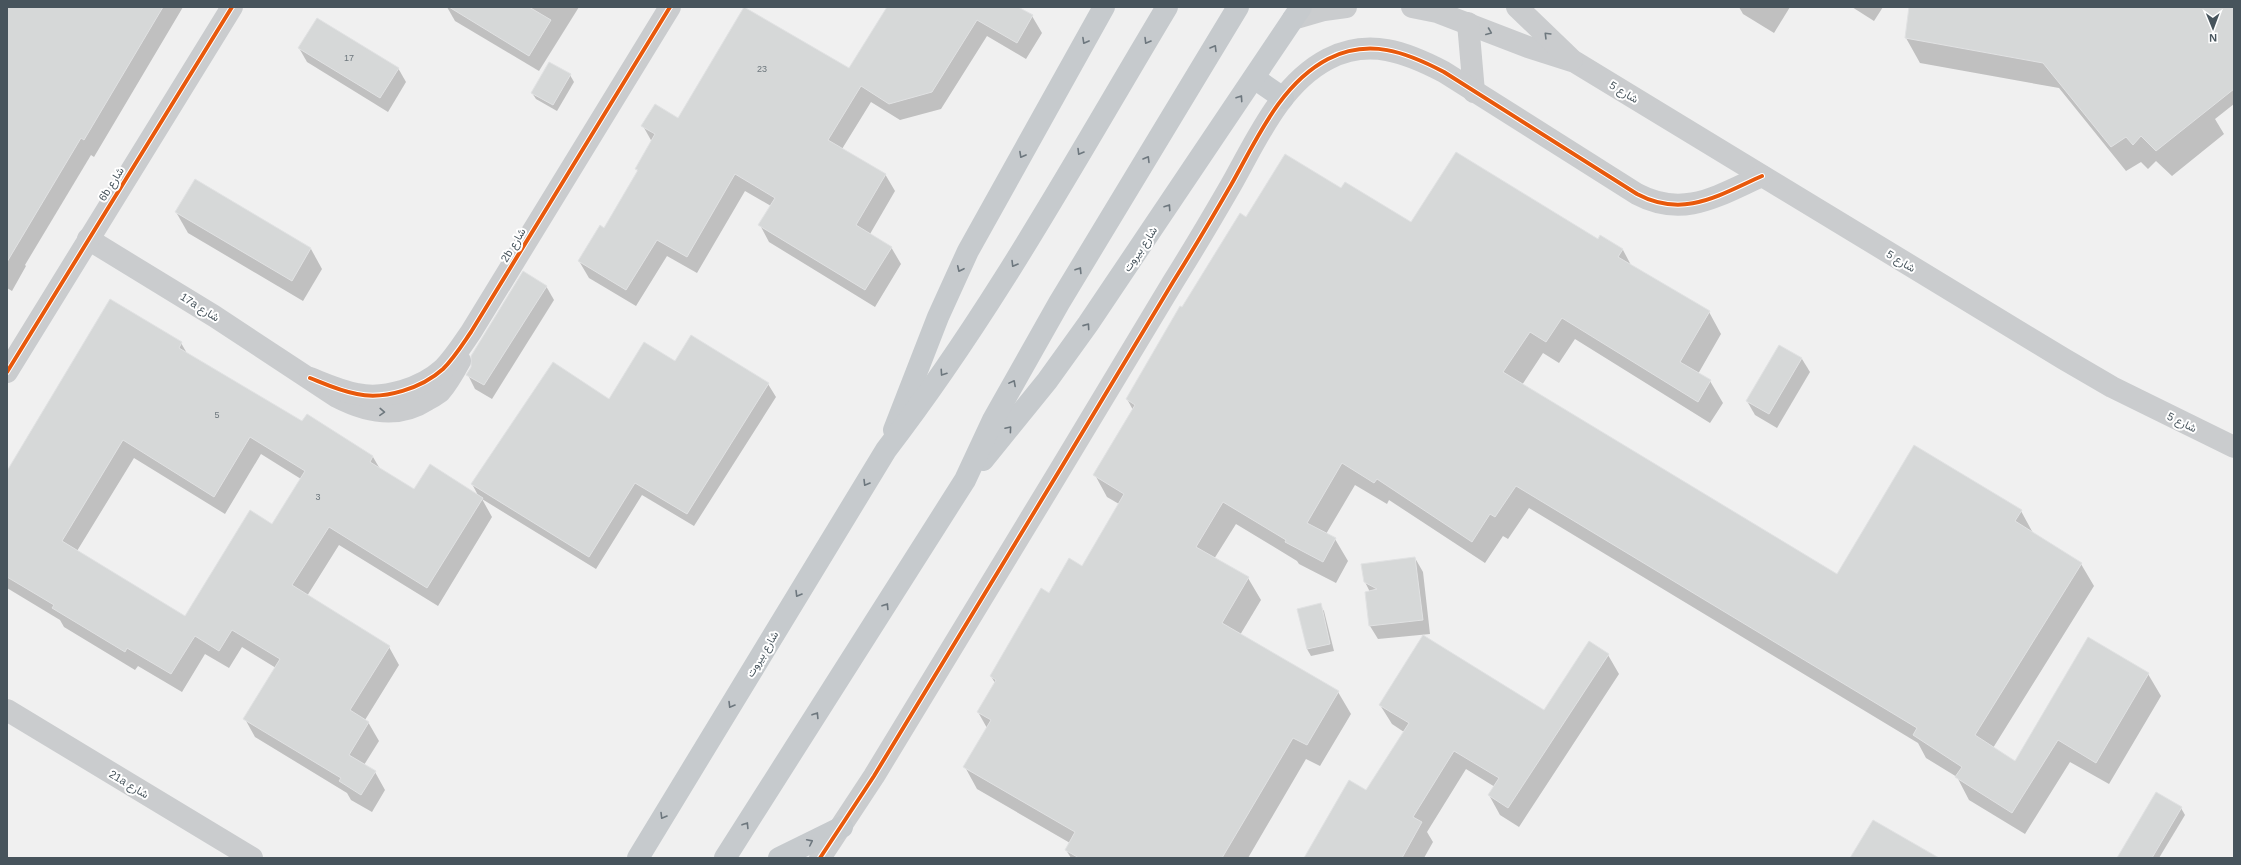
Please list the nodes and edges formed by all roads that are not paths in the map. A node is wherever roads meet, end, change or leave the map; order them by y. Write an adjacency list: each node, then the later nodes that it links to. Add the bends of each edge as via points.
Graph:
1 (232, 7): 16 (street, 6b شارع)
2 (670, 7): 18 (street, 2b شارع, via 471,332 463,355 439,393 420,405 398,412 377,412 354,407)
3 (1104, 7): 20 (main road, شارع بيروت, one-way to 20, via 968,251 913,378)
4 (1167, 7): 20 (main road, شارع بيروت, one-way to 20, via 996,293 933,389)
5 (1238, 7): 21 (main road, شارع بيروت, one-way to 5, via 993,420 1058,303)
6 (1346, 7): 9 (street)
7 (1412, 7): 10 (street, شارع 5, via 1437,12)
8 (1517, 7): 11 (street, شارع 5, one-way to 8)
9 (1297, 13): 12 (main road, شارع بيروت)
10 (1468, 24): 11 (street, شارع 5, one-way to 11); 13 (street)
11 (1575, 62): 15 (street, شارع 5)
12 (1254, 78): 14 (main road); 21 (main road, شارع بيروت, one-way to 12, via 1011,427 1074,343 1130,265)
13 (1474, 92): 14 (street, via 1417,58 1389,49 1358,49 1328,59 1306,75); 15 (street, via 1650,201 1680,206 1695,204)
14 (1284, 98): 23 (street)
15 (1762, 176): 19 (street, شارع 5, via 2064,360 2112,387)
16 (88, 239): 17 (street, 6b شارع); 18 (street, 17a شارع)
17 (7, 372)
18 (310, 378)
19 (2234, 447)
20 (886, 450): 25 (main road, شارع بيروت, one-way to 25)
21 (965, 480): 26 (main road, شارع بيروت, one-way to 21)
22 (7, 710): 24 (street, 21a شارع)
23 (842, 827): 27 (main road, one-way to 23); 28 (street)
24 (252, 858)
25 (638, 858)
26 (726, 858)
27 (779, 858)
28 (820, 858)

